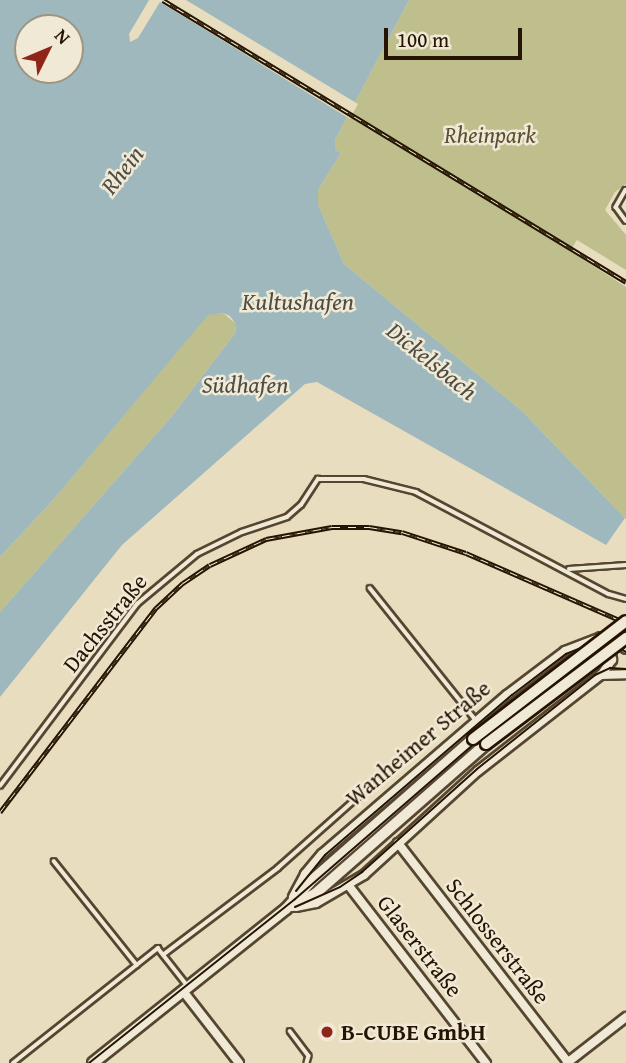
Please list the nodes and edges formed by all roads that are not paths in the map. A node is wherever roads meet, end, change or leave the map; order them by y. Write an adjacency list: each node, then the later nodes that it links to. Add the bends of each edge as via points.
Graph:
1 (626, 190): 2 (lane, via 616,207)
2 (626, 221)
3 (626, 565): 4 (lane)
4 (567, 569): 6 (lane); 15 (lane, Dachsstraße, via 416,492 364,479 318,479 287,517 197,554 137,604)
5 (370, 588): 13 (lane)
6 (626, 599)
7 (626, 621): 19 (street, Wanheimer Straße, bridge, via 473,739 310,882)
8 (601, 637): 10 (street); 11 (street, via 613,655); 13 (street, Wanheimer Straße, via 565,652)
9 (626, 638): 19 (street, Wanheimer Straße, bridge, via 486,744 315,894)
10 (626, 649)
11 (601, 674): 12 (street); 16 (street, Wanheimer Straße, via 478,771)
12 (626, 674)
13 (477, 721): 19 (street, Wanheimer Straße, via 322,854)
14 (385, 773): 20 (lane, via 278,868)
15 (0, 786)
16 (398, 843): 18 (street, Wanheimer Straße); 30 (street, Schlosserstraße)
17 (54, 861): 21 (lane)
18 (349, 886): 19 (street, Wanheimer Straße, via 316,904); 29 (street, Glaserstraße)
19 (286, 909): 22 (street, Wanheimer Straße)
20 (163, 955): 21 (lane, via 158,948); 22 (lane)
21 (136, 965): 26 (lane)
22 (186, 989): 25 (street, Wanheimer Straße); 27 (street)
23 (626, 1017): 30 (street)
24 (290, 1031): 28 (lane, via 309,1056)
25 (99, 1061)
26 (13, 1063)
27 (239, 1063)
28 (307, 1063)
29 (486, 1063)
30 (568, 1063)

